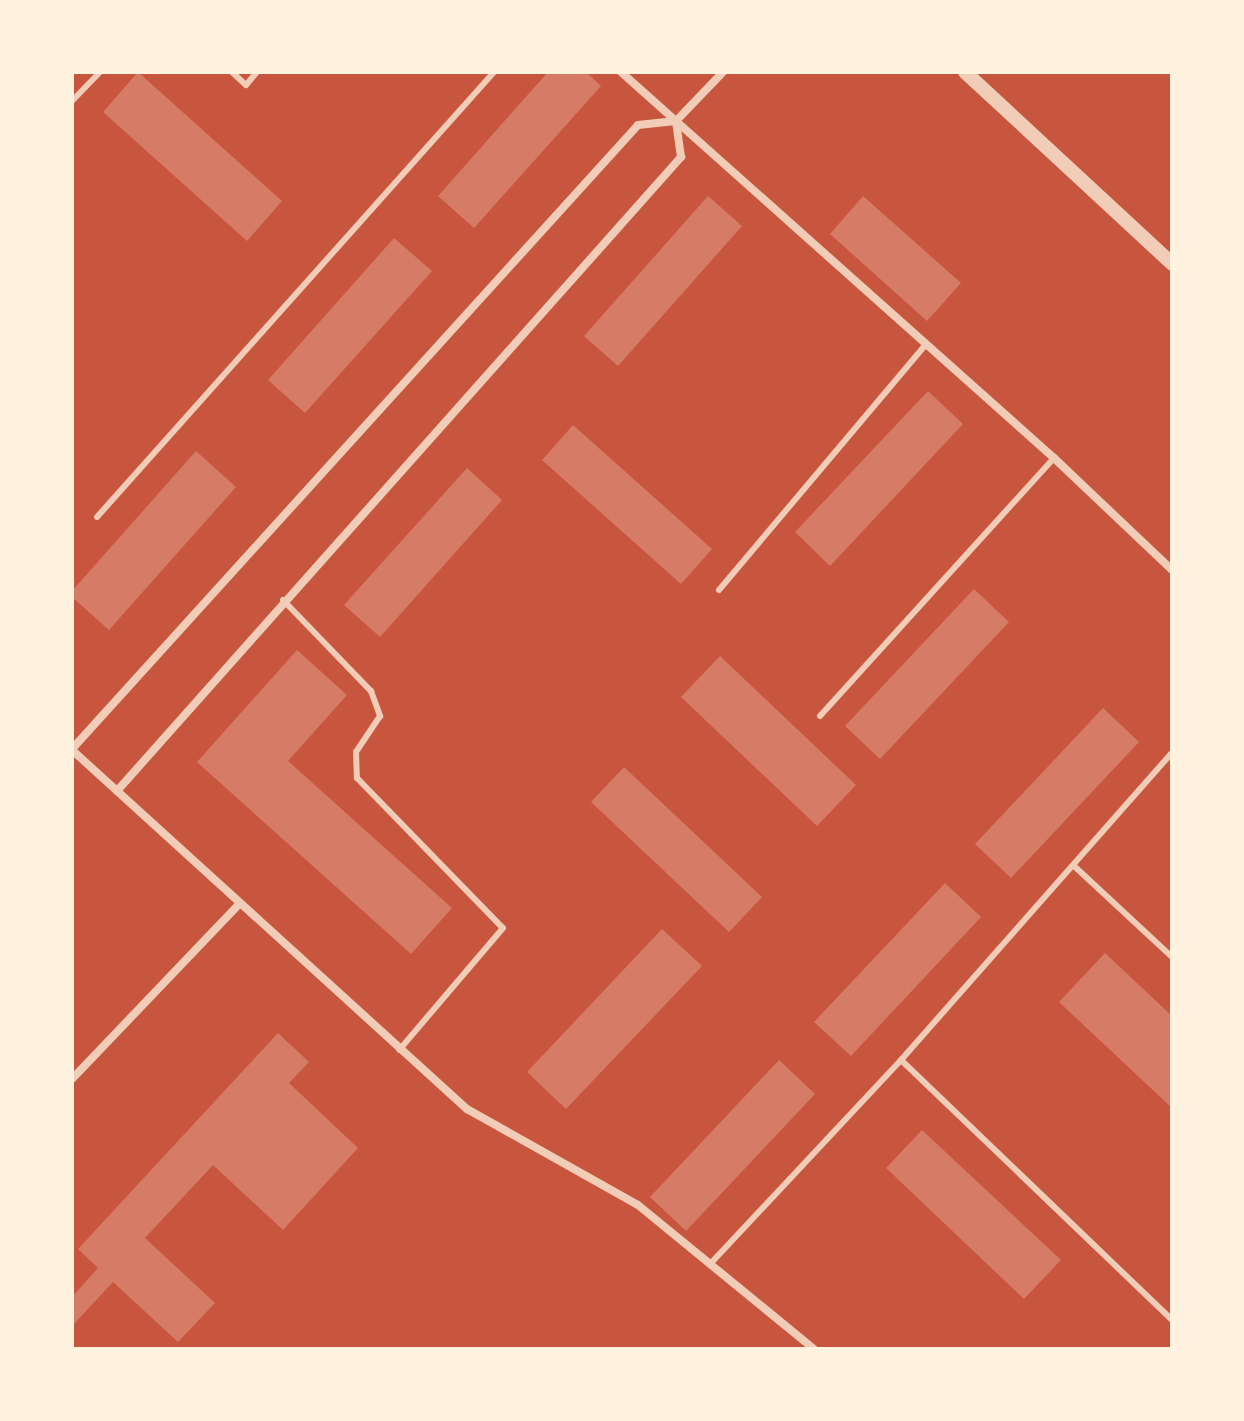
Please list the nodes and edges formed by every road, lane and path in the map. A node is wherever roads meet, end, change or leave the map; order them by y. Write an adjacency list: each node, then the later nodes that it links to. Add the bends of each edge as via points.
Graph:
1 (100, 72): 8 (lane)
2 (232, 72): 3 (lane, via 246,85)
3 (257, 72)
4 (494, 72): 13 (lane)
5 (621, 72): 9 (street)
6 (723, 72): 9 (street)
7 (965, 72): 10 (street)
8 (72, 101)
9 (676, 121): 11 (street); 16 (street, via 681,157); 18 (street, via 638,125)
10 (1172, 264)
11 (926, 344): 12 (street); 15 (lane)
12 (1054, 458): 14 (street); 17 (lane)
13 (97, 517)
14 (1172, 570)
15 (719, 590)
16 (283, 600): 20 (street); 24 (lane, via 371,691 380,716 356,752 357,778 503,928)
17 (820, 716)
18 (72, 749): 20 (street)
19 (1172, 753): 21 (lane)
20 (117, 791): 22 (street)
21 (1073, 865): 23 (lane); 25 (lane)
22 (239, 904): 24 (street); 26 (street)
23 (1172, 957)
24 (399, 1051): 27 (street, via 467,1109 638,1205)
25 (901, 1060): 27 (lane); 28 (lane)
26 (72, 1079)
27 (712, 1262): 29 (street)
28 (1172, 1320)
29 (814, 1349)

